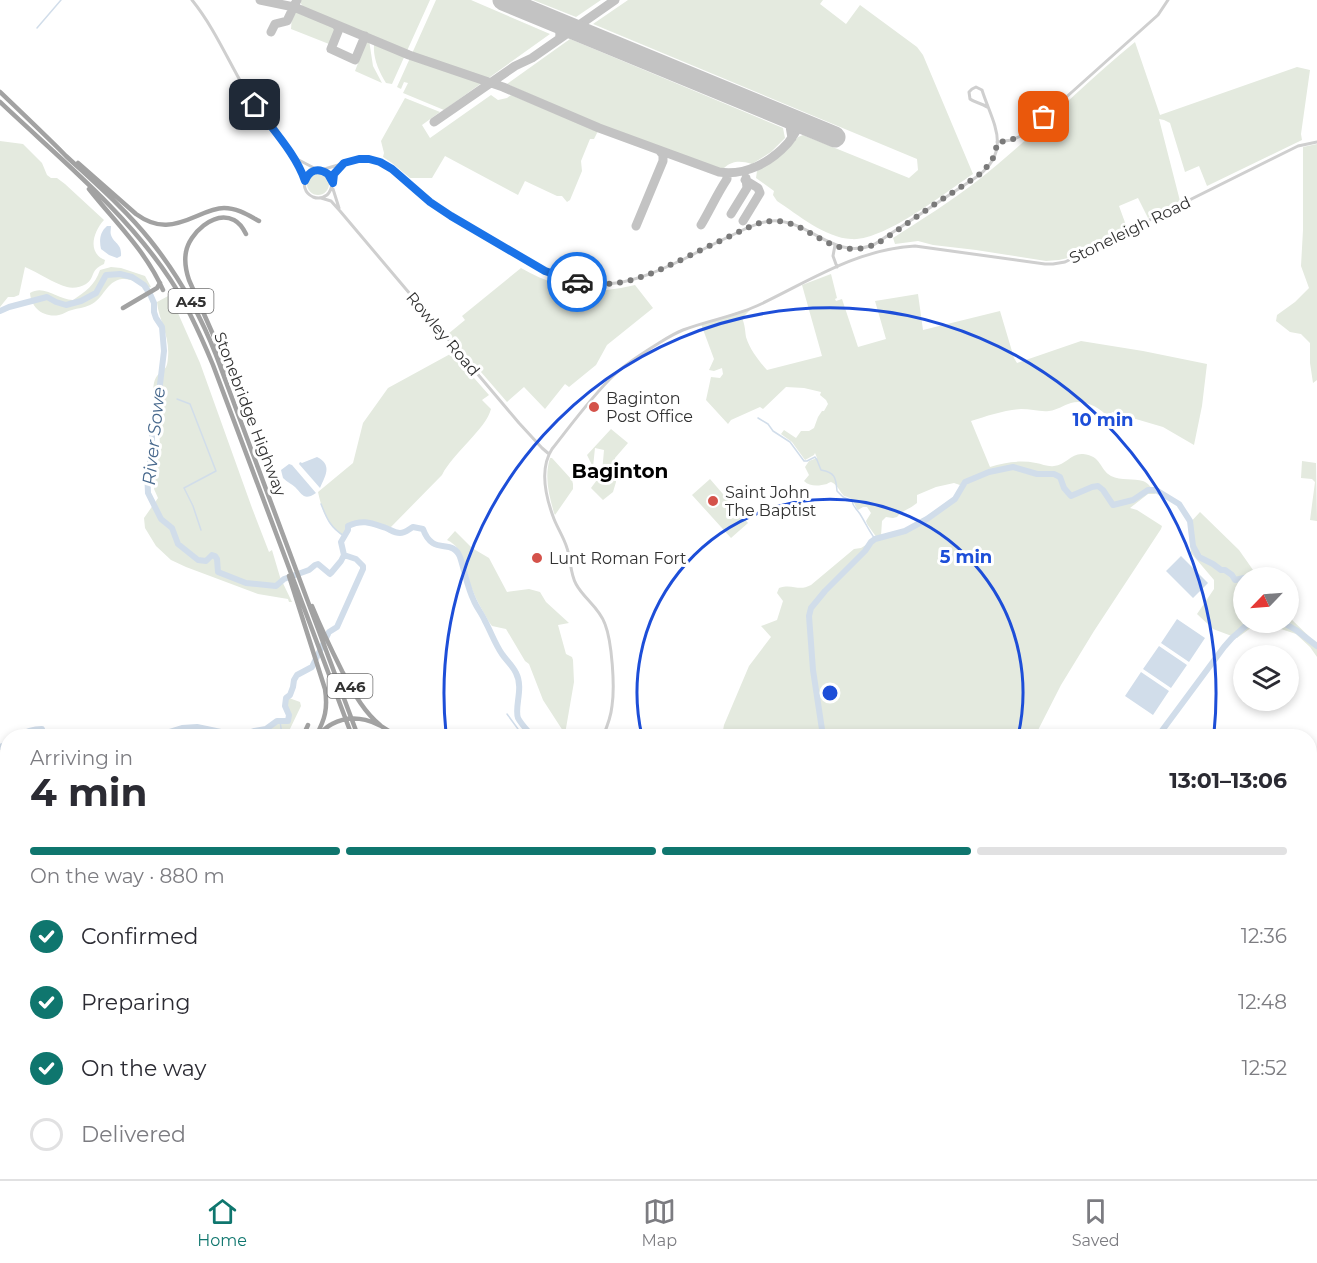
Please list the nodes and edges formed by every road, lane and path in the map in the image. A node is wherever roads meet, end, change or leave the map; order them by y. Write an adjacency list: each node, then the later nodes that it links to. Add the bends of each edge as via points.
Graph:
1 (192, 0): 11 (street, via 255,105)
2 (1168, 0): 8 (street, via 1158,15 1025,134)
3 (0, 92): 10 (highway, Stonebridge Highway / A45)
4 (983, 96): 6 (street); 6 (street, via 980,89 972,88 969,97); 7 (street)
5 (0, 102): 14 (highway, Stonebridge Highway / A45)
6 (977, 102): 7 (street)
7 (987, 107): 8 (street)
8 (998, 142): 21 (street, via 983,172 880,241 860,249)
9 (1317, 142): 22 (street, Stoneleigh Road, via 1298,146 1065,262 1045,264 902,246 861,256)
10 (65, 155): 19 (highway, via 136,214 154,224 178,224 223,208 241,211); 26 (highway, Stonebridge Highway / A45, via 133,220 175,274 205,329)
11 (294, 157): 13 (street); 15 (street)
12 (344, 163): 13 (street); 16 (street, via 334,174); 21 (street, via 369,159 386,165 451,216 545,271 583,283 613,284 643,277 769,221 793,224)
13 (319, 170): 15 (street, via 311,172); 16 (street, via 328,174)
14 (79, 176): 23 (highway, via 141,250); 28 (highway, Stonebridge Highway / A45, via 142,241 186,305 213,365)
15 (305, 181): 17 (street, via 308,194)
16 (332, 185): 17 (street); 18 (street, Rowley Road)
17 (321, 198): 18 (street, Rowley Road, via 331,201)
18 (340, 211): 27 (street, Rowley Road)
19 (259, 221)
20 (246, 234): 26 (highway, via 236,220 216,219 198,230 186,253 185,270 215,339)
21 (835, 245): 22 (street)
22 (837, 267): 27 (street, Stoneleigh Road, via 759,305 682,330 652,347 615,374)
23 (159, 286): 24 (highway); 25 (highway)
24 (164, 290)
25 (123, 308)
26 (230, 395): 28 (highway, Stonebridge Highway / A45)
27 (549, 454): 42 (street, via 545,478 551,510 579,590 598,609 609,639 613,702)
28 (290, 569): 29 (highway, Stonebridge Highway / A45)
29 (297, 582): 30 (highway, Stonebridge Highway / A45); 32 (highway, Stonebridge Highway / A45, via 317,644); 37 (highway, A46, via 327,700)
30 (322, 636): 31 (highway, A46)
31 (326, 646): 32 (highway, Stonebridge Highway / A45); 35 (highway, A46, via 363,708)
32 (347, 714): 33 (highway, Stonebridge Highway / A45)
33 (351, 724): 39 (highway, Stonebridge Highway / A45); 40 (highway, Stonebridge Highway / A45)
34 (308, 725): 36 (highway)
35 (380, 725): 38 (highway, via 349,719); 41 (highway)
36 (306, 729)
37 (319, 729)
38 (325, 729)
39 (351, 729)
40 (354, 729)
41 (385, 729)
42 (605, 729)

